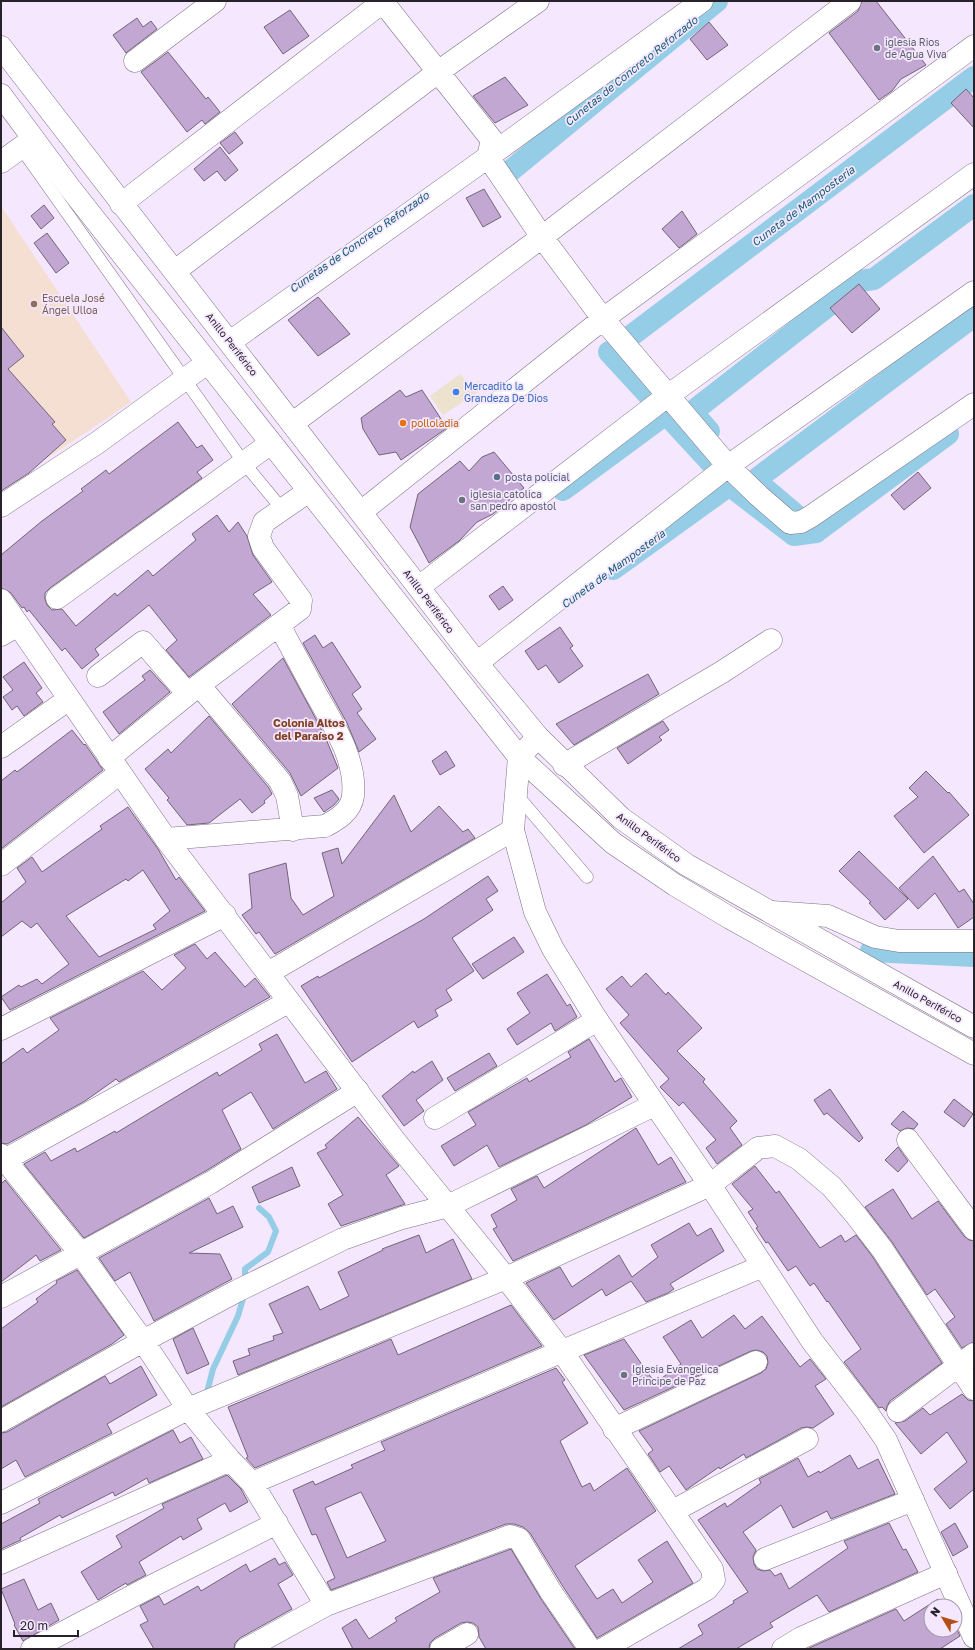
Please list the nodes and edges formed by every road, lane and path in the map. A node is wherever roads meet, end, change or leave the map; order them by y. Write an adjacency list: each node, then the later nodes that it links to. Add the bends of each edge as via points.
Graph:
1 (215, 1): 8 (main road)
2 (382, 1): 9 (main road); 15 (main road)
3 (538, 1): 9 (main road)
4 (702, 1): 12 (main road)
5 (850, 1): 16 (main road)
6 (974, 46): 19 (main road)
7 (1, 47): 15 (main road, Anillo Periférico)
8 (135, 61)
9 (438, 72): 12 (main road, via 492,140); 17 (main road)
10 (1, 95): 11 (main road)
11 (27, 143): 13 (main road); 21 (main road); 22 (lane)
12 (488, 157): 16 (main road); 20 (main road)
13 (1, 162)
14 (974, 174): 23 (main road)
15 (121, 204): 17 (main road, Anillo Periférico)
16 (542, 238): 19 (main road); 25 (main road)
17 (175, 271): 20 (main road, Anillo Periférico)
18 (974, 292): 28 (main road)
19 (603, 319): 23 (main road); 32 (main road)
20 (230, 342): 25 (main road, Anillo Periférico)
21 (207, 363): 22 (main road); 26 (main road)
22 (184, 380): 27 (lane); 30 (main road, via 97,443)
23 (659, 402): 28 (main road); 33 (main road)
24 (974, 404): 28 (main road, via 805,520 790,523)
25 (293, 423): 32 (main road, Anillo Periférico)
26 (271, 443): 27 (main road); 29 (main road)
27 (244, 463): 31 (lane); 34 (main road)
28 (720, 472): 39 (main road)
29 (309, 491): 31 (main road); 45 (main road)
30 (1, 506)
31 (282, 509): 36 (main road, via 264,522 259,536 263,548 301,600 300,609)
32 (361, 512): 33 (main road, Anillo Periférico)
33 (419, 587): 39 (main road, Anillo Periférico)
34 (57, 598)
35 (1, 600): 37 (main road)
36 (279, 625): 41 (main road); 49 (main road, via 343,743 352,776 353,797 348,809 339,818 325,826)
37 (10, 630): 42 (main road)
38 (771, 640): 47 (main road, via 722,672)
39 (477, 663): 43 (main road, Anillo Periférico)
40 (98, 676): 41 (main road, via 142,642)
41 (193, 689): 46 (main road); 49 (main road, via 280,781 288,796)
42 (69, 699): 44 (main road); 46 (main road)
43 (538, 737): 45 (main road); 47 (main road, Anillo Periférico)
44 (1, 748)
45 (519, 757): 48 (main road); 62 (main road, via 613,843 675,885)
46 (114, 765): 51 (main road); 52 (main road)
47 (564, 765): 54 (main road, Anillo Periférico, via 621,818 681,861)
48 (516, 794): 50 (main road); 53 (lane)
49 (293, 830): 51 (main road)
50 (513, 830): 57 (main road); 59 (main road, via 535,912 553,949)
51 (166, 839): 55 (main road)
52 (1, 866)
53 (587, 877)
54 (772, 912): 56 (main road, via 828,916 876,938 899,941); 60 (main road, Anillo Periférico)
55 (225, 915): 57 (main road); 61 (main road)
56 (974, 941)
57 (268, 973): 58 (main road)
58 (288, 1002): 63 (main road); 67 (main road)
59 (597, 1020): 64 (main road); 65 (main road)
60 (974, 1027)
61 (1, 1030)
62 (974, 1054)
63 (358, 1091): 69 (main road); 71 (main road, via 210,1183)
64 (654, 1105): 68 (main road); 69 (main road)
65 (435, 1118)
66 (908, 1140): 70 (main road)
67 (2, 1159): 71 (main road)
68 (710, 1185): 72 (main road); 73 (main road); 77 (main road, via 758,1148 775,1146 799,1159 832,1187 855,1214)
69 (448, 1206): 73 (main road); 75 (main road, via 402,1218 344,1238)
70 (974, 1229)
71 (80, 1253): 74 (main road); 75 (main road)
72 (763, 1266): 76 (main road); 87 (main road, via 812,1341 886,1440)
73 (506, 1278): 76 (main road); 80 (main road)
74 (1, 1297)
75 (143, 1341): 80 (main road); 82 (main road)
76 (560, 1350): 83 (main road); 86 (main road)
77 (967, 1360): 79 (main road); 81 (main road)
78 (756, 1362): 83 (main road)
79 (974, 1389)
80 (192, 1408): 85 (main road); 88 (main road)
81 (898, 1411)
82 (1, 1421)
83 (614, 1429): 89 (main road)
84 (808, 1439): 89 (main road)
85 (230, 1460): 86 (main road); 92 (main road)
86 (252, 1483): 90 (main road)
87 (913, 1500): 91 (main road); 93 (main road)
88 (1, 1503)
89 (673, 1510): 101 (main road, via 712,1569 714,1580 707,1589)
90 (277, 1523): 94 (main road); 97 (main road)
91 (765, 1559)
92 (1, 1562)
93 (946, 1573): 96 (main road); 102 (main road, via 801,1638)
94 (326, 1605): 98 (main road); 100 (main road, via 510,1536 519,1539)
95 (467, 1634): 99 (main road)
96 (974, 1637)
97 (32, 1649)
98 (246, 1649)
99 (441, 1649)
100 (590, 1649)
101 (603, 1649)
102 (783, 1649)

